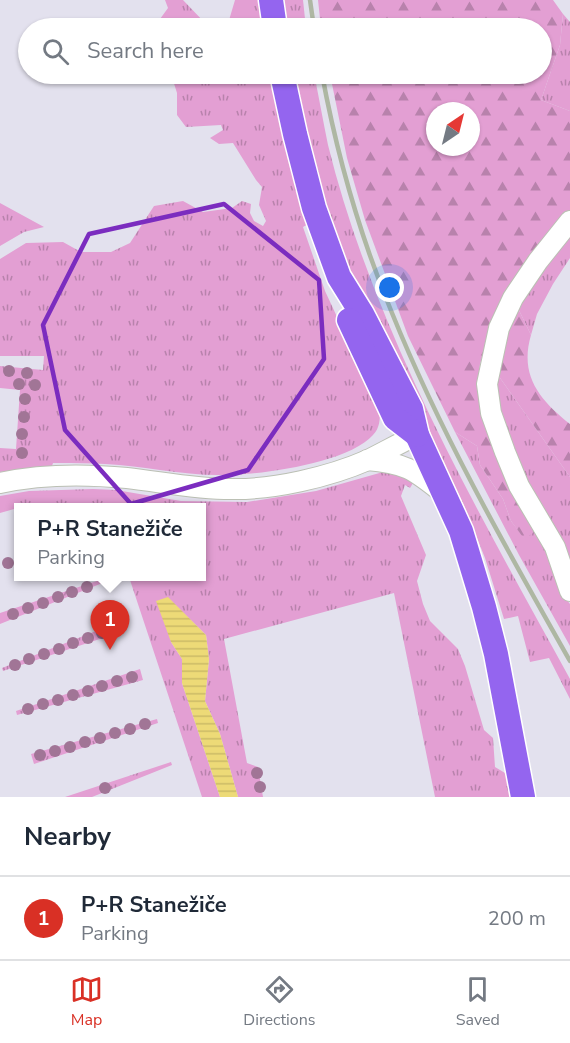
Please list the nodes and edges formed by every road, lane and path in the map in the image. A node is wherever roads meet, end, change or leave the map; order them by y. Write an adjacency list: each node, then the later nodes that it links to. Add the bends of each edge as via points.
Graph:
1 (271, 0): 2 (main road)
2 (273, 18)
3 (284, 84): 5 (main road, via 314,208 339,277 411,409)
4 (570, 221): 9 (street, via 513,298 499,328 487,384 509,461 555,547)
5 (417, 435): 6 (street); 8 (main road)
6 (367, 460): 7 (street, via 289,483 234,489 91,476); 8 (street, via 400,464)
7 (0, 483)
8 (445, 495): 10 (main road, via 461,531 487,616)
9 (568, 587)
10 (523, 797)

